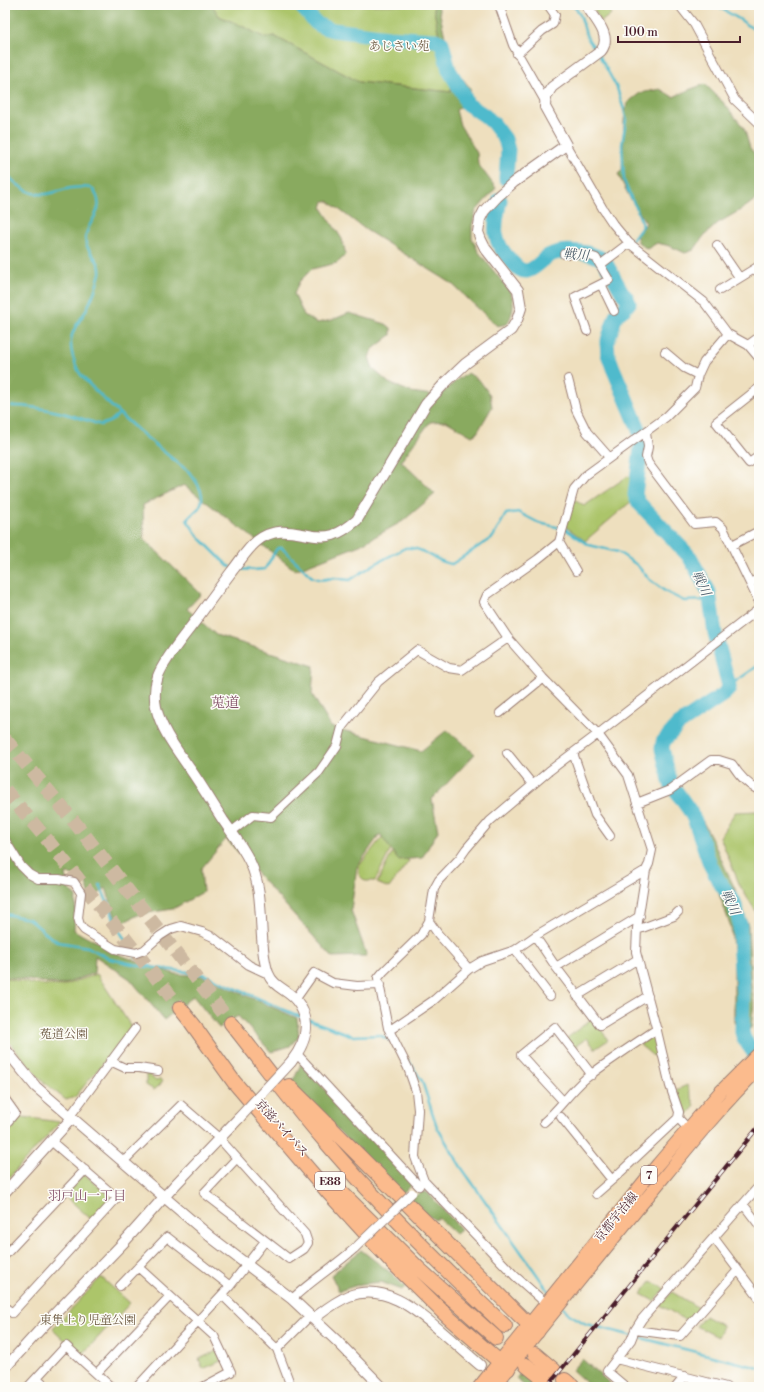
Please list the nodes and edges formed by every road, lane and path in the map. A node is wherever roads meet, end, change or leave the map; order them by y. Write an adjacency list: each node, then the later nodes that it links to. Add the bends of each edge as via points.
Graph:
1 (499, 5): 5 (street)
2 (548, 5): 5 (street, via 556,15 553,24)
3 (586, 5): 6 (street, via 605,37 605,44 597,54 552,88)
4 (679, 5): 7 (street, via 694,24 735,100)
5 (517, 54): 6 (street)
6 (545, 101): 8 (street, via 545,107)
7 (759, 123)
8 (566, 145): 9 (street, via 613,224); 48 (street, via 510,186 484,211 480,219 478,232 485,248 518,290 520,308 511,330 466,364 426,404 357,520 332,535 288,532 262,537 252,545 158,675 155,692 160,721)
9 (629, 243): 12 (street); 20 (street, via 704,302)
10 (717, 245): 15 (street)
11 (564, 254): 12 (street, via 584,254)
12 (603, 263): 16 (street, via 609,280)
13 (757, 267): 14 (street); 15 (street)
14 (759, 276)
15 (739, 277): 17 (street)
16 (601, 284): 18 (street); 19 (street, via 575,297)
17 (720, 290)
18 (614, 311)
19 (587, 331)
20 (728, 334): 22 (street); 25 (street, via 704,362)
21 (759, 337): 22 (street)
22 (748, 345): 24 (street)
23 (665, 352): 25 (street, via 684,368)
24 (759, 358)
25 (698, 375): 28 (street, via 695,388 666,417)
26 (568, 380): 30 (street, via 576,410 587,432)
27 (759, 388): 29 (street, via 716,422 749,464)
28 (642, 435): 30 (street); 33 (street, via 648,447 648,463 694,524 716,522 723,528)
29 (759, 456)
30 (609, 457): 32 (street, via 586,475 574,489)
31 (759, 531): 33 (street)
32 (559, 542): 34 (street); 39 (street, via 486,595 484,602)
33 (732, 545): 36 (street)
34 (576, 571)
35 (759, 578): 36 (street)
36 (750, 584): 37 (street)
37 (759, 602)
38 (759, 608): 42 (street)
39 (508, 638): 40 (street); 48 (street, via 462,670 449,668 416,650 378,682 342,727 337,746 319,772 271,817 253,815)
40 (543, 678): 41 (street); 42 (street)
41 (500, 713)
42 (598, 734): 44 (street); 47 (street, via 628,775)
43 (508, 753): 45 (street)
44 (573, 753): 45 (street); 49 (street, via 595,815)
45 (532, 784): 54 (street, via 490,821 439,880 434,889)
46 (759, 790): 47 (street, via 752,787 732,764 711,760 672,788)
47 (637, 803): 51 (street, via 652,850)
48 (231, 832): 61 (street, via 250,861 257,880 262,945)
49 (610, 836)
50 (5, 840): 61 (street, via 29,874 38,879 74,882 81,893 78,918 80,925 115,949 136,953 144,950 171,929 181,926 213,937 249,965)
51 (646, 870): 53 (street); 56 (street)
52 (678, 912): 55 (street, via 674,916)
53 (640, 916): 55 (street); 59 (street)
54 (429, 921): 60 (street); 62 (street, via 421,935 378,978)
55 (637, 930): 58 (street)
56 (535, 936): 57 (street); 59 (street)
57 (515, 950): 60 (street); 63 (street)
58 (638, 958): 64 (street); 65 (street)
59 (556, 967): 64 (street)
60 (469, 969): 70 (street, via 429,1004 393,1028)
61 (268, 974): 66 (street, via 276,985)
62 (380, 985): 66 (street, via 333,983 314,973); 70 (street)
63 (550, 996)
64 (577, 996): 65 (street, via 600,1025)
65 (648, 996): 72 (street)
66 (296, 1000): 76 (street, via 305,1023 304,1041)
67 (180, 1008): 68 (highway, 京滋バイパス / E88)
68 (191, 1022): 121 (highway, 京滋バイパス / E88, via 269,1115 344,1195 419,1269); 126 (highway, via 234,1082 328,1192 402,1272 448,1317)
69 (231, 1023): 73 (highway, 京滋バイパス / E88)
70 (388, 1028): 95 (street, via 408,1068 416,1091 418,1110 415,1157)
71 (135, 1029): 77 (street)
72 (657, 1029): 80 (street); 85 (street, via 670,1086 679,1112)
73 (248, 1045): 118 (highway, 京滋バイパス / E88, via 292,1102 356,1176 441,1266); 119 (highway)
74 (5, 1049): 83 (street, via 36,1087)
75 (759, 1053): 78 (main road, 京都宇治線 / 7)
76 (294, 1058): 89 (street, bridge); 95 (street)
77 (110, 1061): 79 (street, via 125,1068); 83 (street)
78 (755, 1067): 88 (main road, 京都宇治線 / 7, via 736,1092)
79 (158, 1071)
80 (592, 1075): 82 (street); 82 (street, via 555,1027 521,1054)
81 (5, 1099): 87 (street, via 15,1113)
82 (563, 1101): 86 (street)
83 (71, 1117): 90 (street); 92 (street)
84 (561, 1117): 94 (street)
85 (678, 1118): 88 (street); 94 (street)
86 (544, 1122)
87 (5, 1125)
88 (692, 1133): 114 (main road, 京都宇治線 / 7)
89 (219, 1138): 91 (street); 92 (street, via 181,1105); 99 (street)
90 (51, 1141): 93 (street); 97 (street)
91 (237, 1158): 103 (street, via 204,1193); 103 (street, via 305,1234 308,1243 304,1249 289,1259)
92 (124, 1161): 99 (street)
93 (85, 1170): 104 (street); 115 (street, via 117,1198 12,1313)
94 (612, 1180): 98 (street)
95 (422, 1184): 113 (street, bridge, via 338,1263); 114 (street, via 515,1276)
96 (759, 1186): 100 (street)
97 (5, 1192)
98 (596, 1194)
99 (164, 1197): 105 (street); 127 (street)
100 (743, 1204): 101 (street); 102 (street)
101 (759, 1225)
102 (714, 1238): 107 (street); 120 (street, via 642,1319)
103 (265, 1241): 105 (street)
104 (5, 1255)
105 (247, 1265): 109 (street); 113 (street)
106 (138, 1267): 108 (street); 109 (street, via 167,1237); 111 (street)
107 (738, 1270): 112 (street); 120 (street, via 680,1336)
108 (120, 1286)
109 (230, 1286): 110 (street)
110 (222, 1295): 117 (street); 122 (street)
111 (170, 1296): 117 (street); 128 (street)
112 (759, 1298)
113 (292, 1299): 116 (street)
114 (554, 1302): 119 (main road, 京都宇治線 / 7)
115 (5, 1307)
116 (312, 1317): 122 (street); 125 (street, via 335,1302 350,1296 364,1293 382,1294 405,1303 424,1316); 132 (street)
117 (198, 1321): 136 (street); 137 (street, via 214,1336 231,1372)
118 (505, 1326)
119 (533, 1329): 126 (main road, 京都宇治線 / 7)
120 (633, 1335): 124 (street)
121 (496, 1338)
122 (277, 1348): 138 (street)
123 (531, 1359): 129 (highway)
124 (616, 1359): 130 (street); 141 (street, via 607,1371)
125 (480, 1365)
126 (504, 1365): 139 (main road, 京都宇治線 / 7); 140 (main road, 京都宇治線 / 7)
127 (5, 1367)
128 (97, 1374): 131 (street, via 66,1346); 135 (street)
129 (550, 1376)
130 (685, 1376): 142 (street); 143 (street)
131 (37, 1378): 133 (street); 134 (street)
132 (377, 1385)
133 (28, 1387)
134 (47, 1387)
135 (111, 1387)
136 (137, 1387)
137 (203, 1387)
138 (292, 1387)
139 (479, 1387)
140 (494, 1387)
141 (626, 1387)
142 (676, 1387)
143 (726, 1387)

